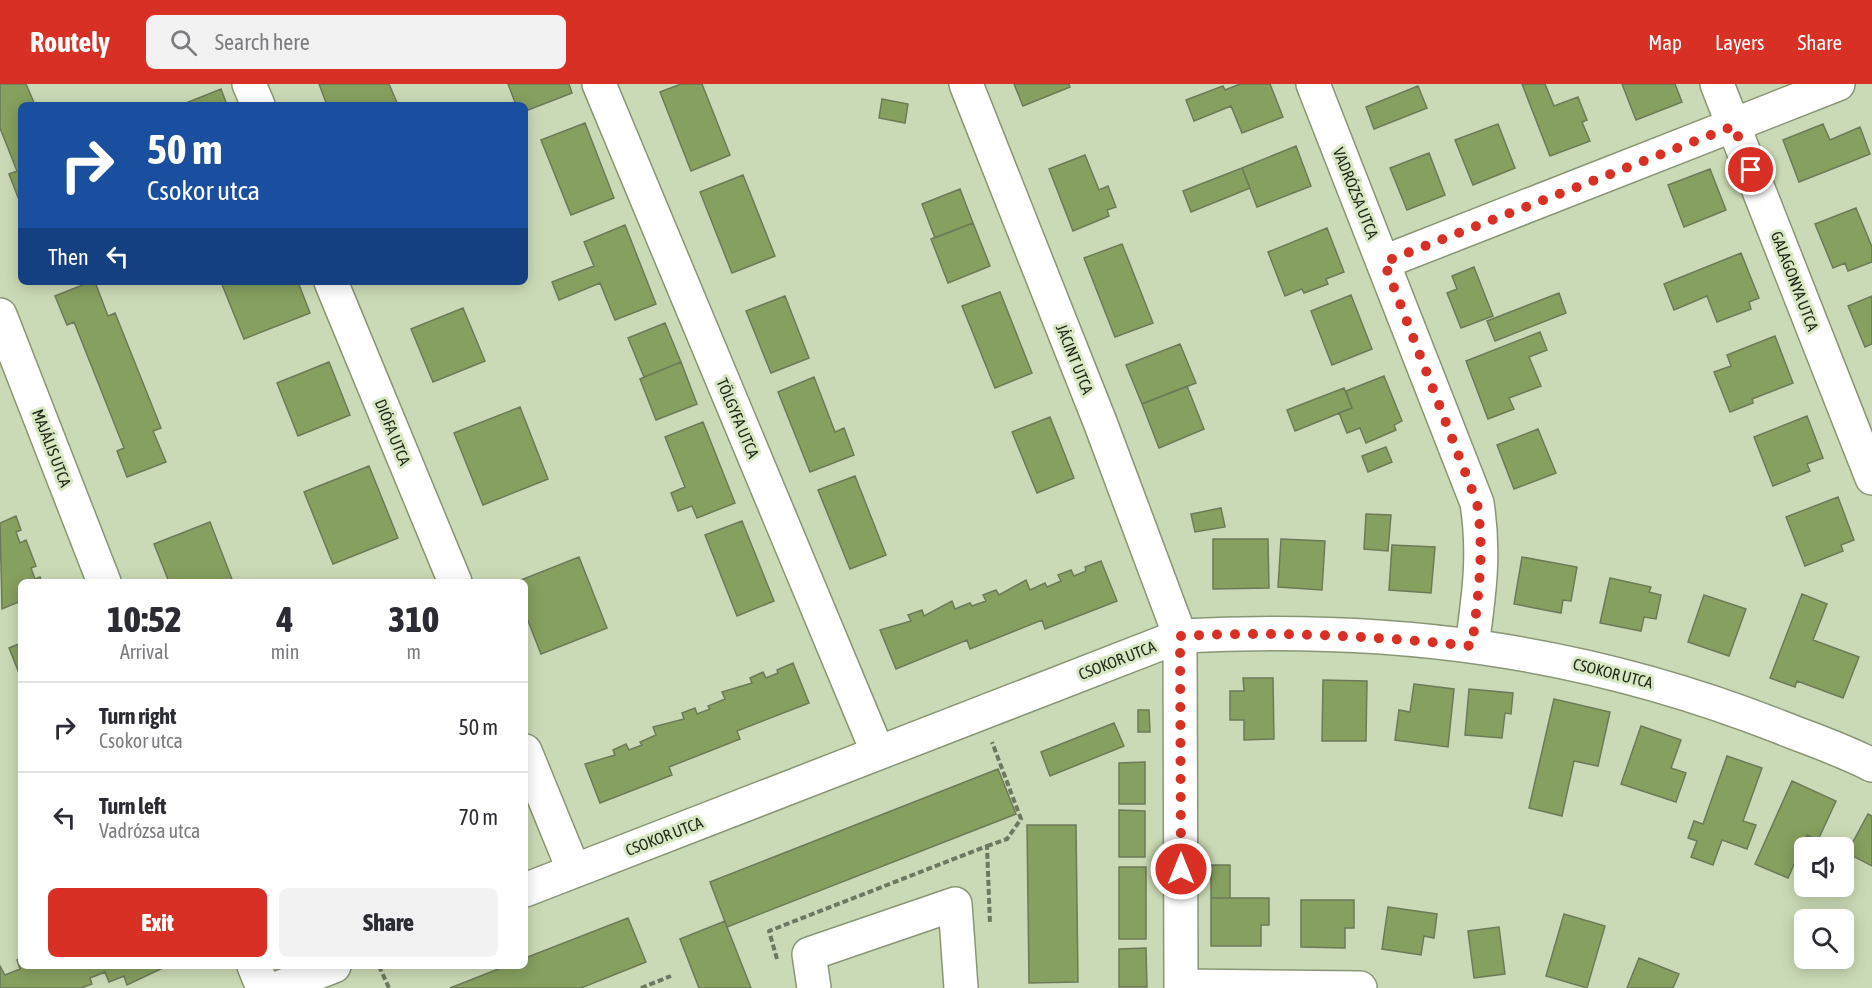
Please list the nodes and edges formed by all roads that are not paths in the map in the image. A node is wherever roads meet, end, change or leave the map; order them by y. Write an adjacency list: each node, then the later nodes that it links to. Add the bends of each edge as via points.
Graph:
1 (249, 84): 7 (street)
2 (599, 84): 17 (street, TÖLGYFA UTCA)
3 (966, 84): 15 (street, JÁCINT UTCA)
4 (1313, 84): 9 (street, VADRÓZSA UTCA)
5 (1718, 84): 8 (street, GALAGONYA UTCA)
6 (1838, 84): 8 (street)
7 (257, 102)
8 (1734, 126): 9 (street); 12 (street, GALAGONYA UTCA)
9 (1384, 262): 16 (street, VADRÓZSA UTCA, via 1477,503 1482,565)
10 (332, 285): 14 (street, DIÓFA UTCA)
11 (0, 315): 13 (street, MAJÁLIS UTCA)
12 (1872, 478)
13 (103, 579)
14 (454, 579)
15 (1180, 636): 16 (street, CSOKOR UTCA, via 1257,632 1353,635); 17 (street, CSOKOR UTCA); 24 (street)
16 (1472, 646): 18 (street, CSOKOR UTCA, via 1540,656 1638,678)
17 (878, 753): 20 (street, CSOKOR UTCA)
18 (1869, 756)
19 (528, 758): 20 (street)
20 (574, 871): 21 (street, CSOKOR UTCA)
21 (528, 889)
22 (255, 969): 25 (street)
23 (326, 969): 26 (street)
24 (1181, 987): 29 (street)
25 (263, 988)
26 (278, 988)
27 (814, 988): 28 (street, via 809,954 955,904)
28 (960, 988)
29 (1360, 988)

